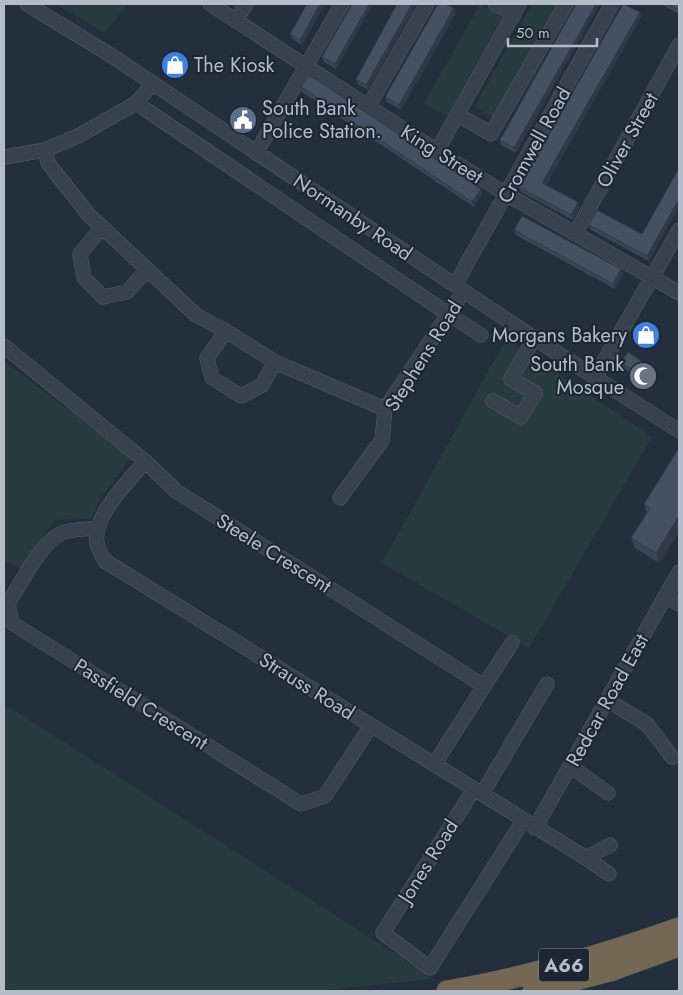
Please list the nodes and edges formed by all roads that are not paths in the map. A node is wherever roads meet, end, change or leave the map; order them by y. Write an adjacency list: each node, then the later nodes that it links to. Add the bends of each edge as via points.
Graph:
1 (27, 4): 13 (street, Normanby Road)
2 (210, 4): 10 (street, King Street)
3 (246, 4): 10 (street)
4 (342, 4): 12 (street)
5 (427, 4): 15 (street)
6 (495, 4): 9 (street)
7 (566, 4): 16 (street, via 490,134)
8 (612, 4): 21 (street, Cromwell Road)
9 (516, 9): 16 (street)
10 (236, 20): 12 (street, King Street)
11 (679, 45): 24 (street, Oliver Street)
12 (306, 66): 15 (street, King Street); 19 (street)
13 (153, 83): 14 (street); 19 (street, Normanby Road)
14 (136, 103): 17 (street); 29 (street)
15 (368, 107): 18 (street, King Street)
16 (457, 114): 18 (street)
17 (46, 150): 20 (street); 22 (street, via 48,163)
18 (437, 151): 21 (street, King Street)
19 (256, 153): 27 (street, Normanby Road)
20 (4, 157)
21 (506, 194): 24 (street, King Street); 27 (street, Cromwell Road)
22 (102, 227): 25 (street); 25 (street, via 80,254 84,278 103,297 127,292)
23 (679, 230): 26 (street)
24 (576, 234): 26 (street, King Street)
25 (147, 270): 30 (street, via 196,315)
26 (653, 277): 28 (street, King Street); 35 (street)
27 (460, 288): 29 (street, Stephens Road); 32 (street, Normanby Road)
28 (679, 293)
29 (448, 314): 31 (street); 37 (street, Stephens Road)
30 (226, 331): 34 (street); 34 (street, via 207,358 212,378 241,396 262,385)
31 (481, 335)
32 (534, 338): 35 (street, Normanby Road); 36 (street, via 511,379 535,393 521,417)
33 (4, 346): 39 (street, Steele Crescent)
34 (275, 362): 37 (street)
35 (595, 377): 38 (street, Normanby Road)
36 (493, 401)
37 (385, 409): 40 (street, Stephens Road, via 382,440)
38 (678, 426)
39 (145, 462): 41 (street, via 105,510); 47 (street, Steele Crescent, via 176,491)
40 (340, 498)
41 (98, 528): 49 (street, Strauss Road, via 97,544 105,562); 49 (street, Passfield Crescent, via 63,532 46,545 8,604 12,623 301,804 325,796)
42 (679, 572): 43 (street, Redcar Road East)
43 (666, 597): 44 (street); 48 (street, Redcar Road East)
44 (679, 604)
45 (512, 644): 47 (street)
46 (548, 684): 53 (street, Jones Road)
47 (484, 686): 51 (street)
48 (607, 700): 50 (street, via 647,724); 52 (street, Redcar Road East)
49 (372, 726): 51 (street, Strauss Road)
50 (672, 757)
51 (434, 765): 53 (street, Strauss Road)
52 (570, 766): 54 (street); 55 (street, Redcar Road East)
53 (478, 792): 55 (street, Strauss Road); 60 (street, Jones Road)
54 (608, 793)
55 (529, 824): 57 (street, Strauss Road); 60 (street, Redcar Road East, via 430,968)
56 (610, 845): 57 (street)
57 (586, 858): 58 (street, Strauss Road)
58 (608, 874)
59 (679, 928): 62 (highway, A66, via 545,970)
60 (383, 933)
61 (679, 946): 63 (highway, A66, via 613,970)
62 (447, 991)
63 (533, 991)

